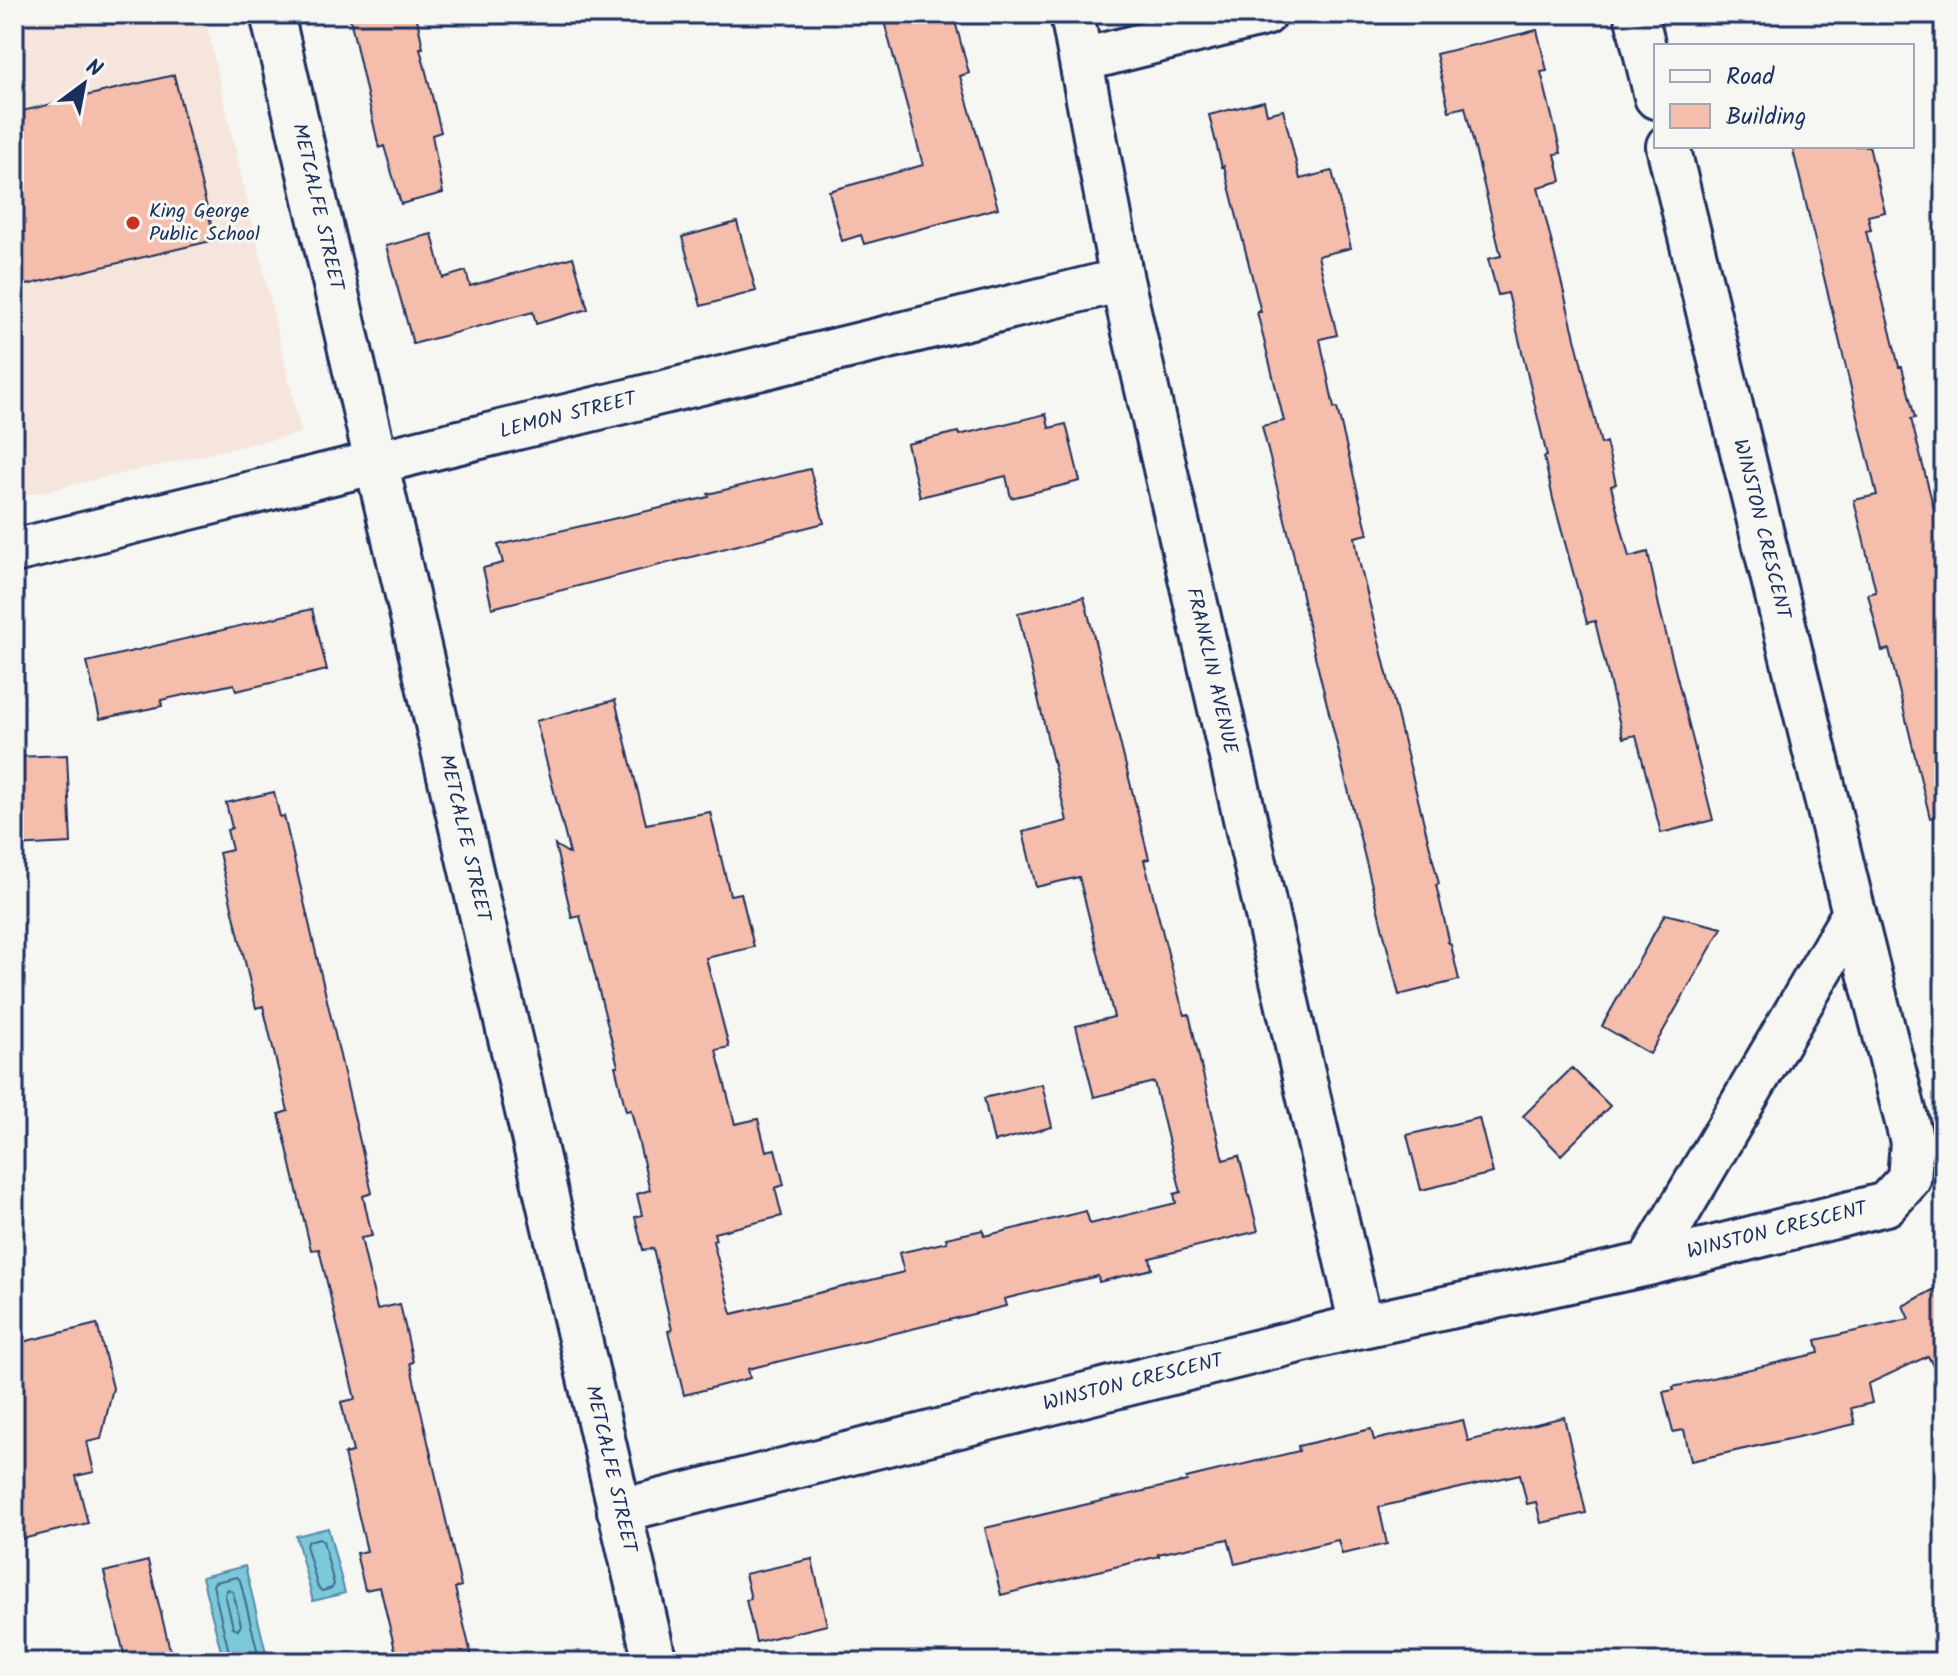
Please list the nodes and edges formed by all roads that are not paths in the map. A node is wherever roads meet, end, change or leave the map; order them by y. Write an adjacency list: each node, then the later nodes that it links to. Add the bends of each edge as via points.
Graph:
1 (272, 14): 9 (street, METCALFE STREET)
2 (1072, 14): 5 (street, FRANKLIN AVENUE)
3 (1265, 14): 5 (street)
4 (1636, 14): 6 (street)
5 (1082, 60): 8 (street, FRANKLIN AVENUE)
6 (1654, 89)
7 (1668, 148): 11 (street, WINSTON CRESCENT)
8 (1122, 280): 9 (street, LEMON STREET); 13 (street, FRANKLIN AVENUE)
9 (377, 463): 10 (street, LEMON STREET); 14 (street, METCALFE STREET)
10 (14, 551)
11 (1854, 913): 12 (street, WINSTON CRESCENT); 12 (street, WINSTON CRESCENT, via 1912,1142 1909,1179 1886,1204)
12 (1648, 1264): 13 (street, WINSTON CRESCENT)
13 (1361, 1326): 14 (street, WINSTON CRESCENT)
14 (619, 1511): 15 (street, METCALFE STREET)
15 (655, 1662)

